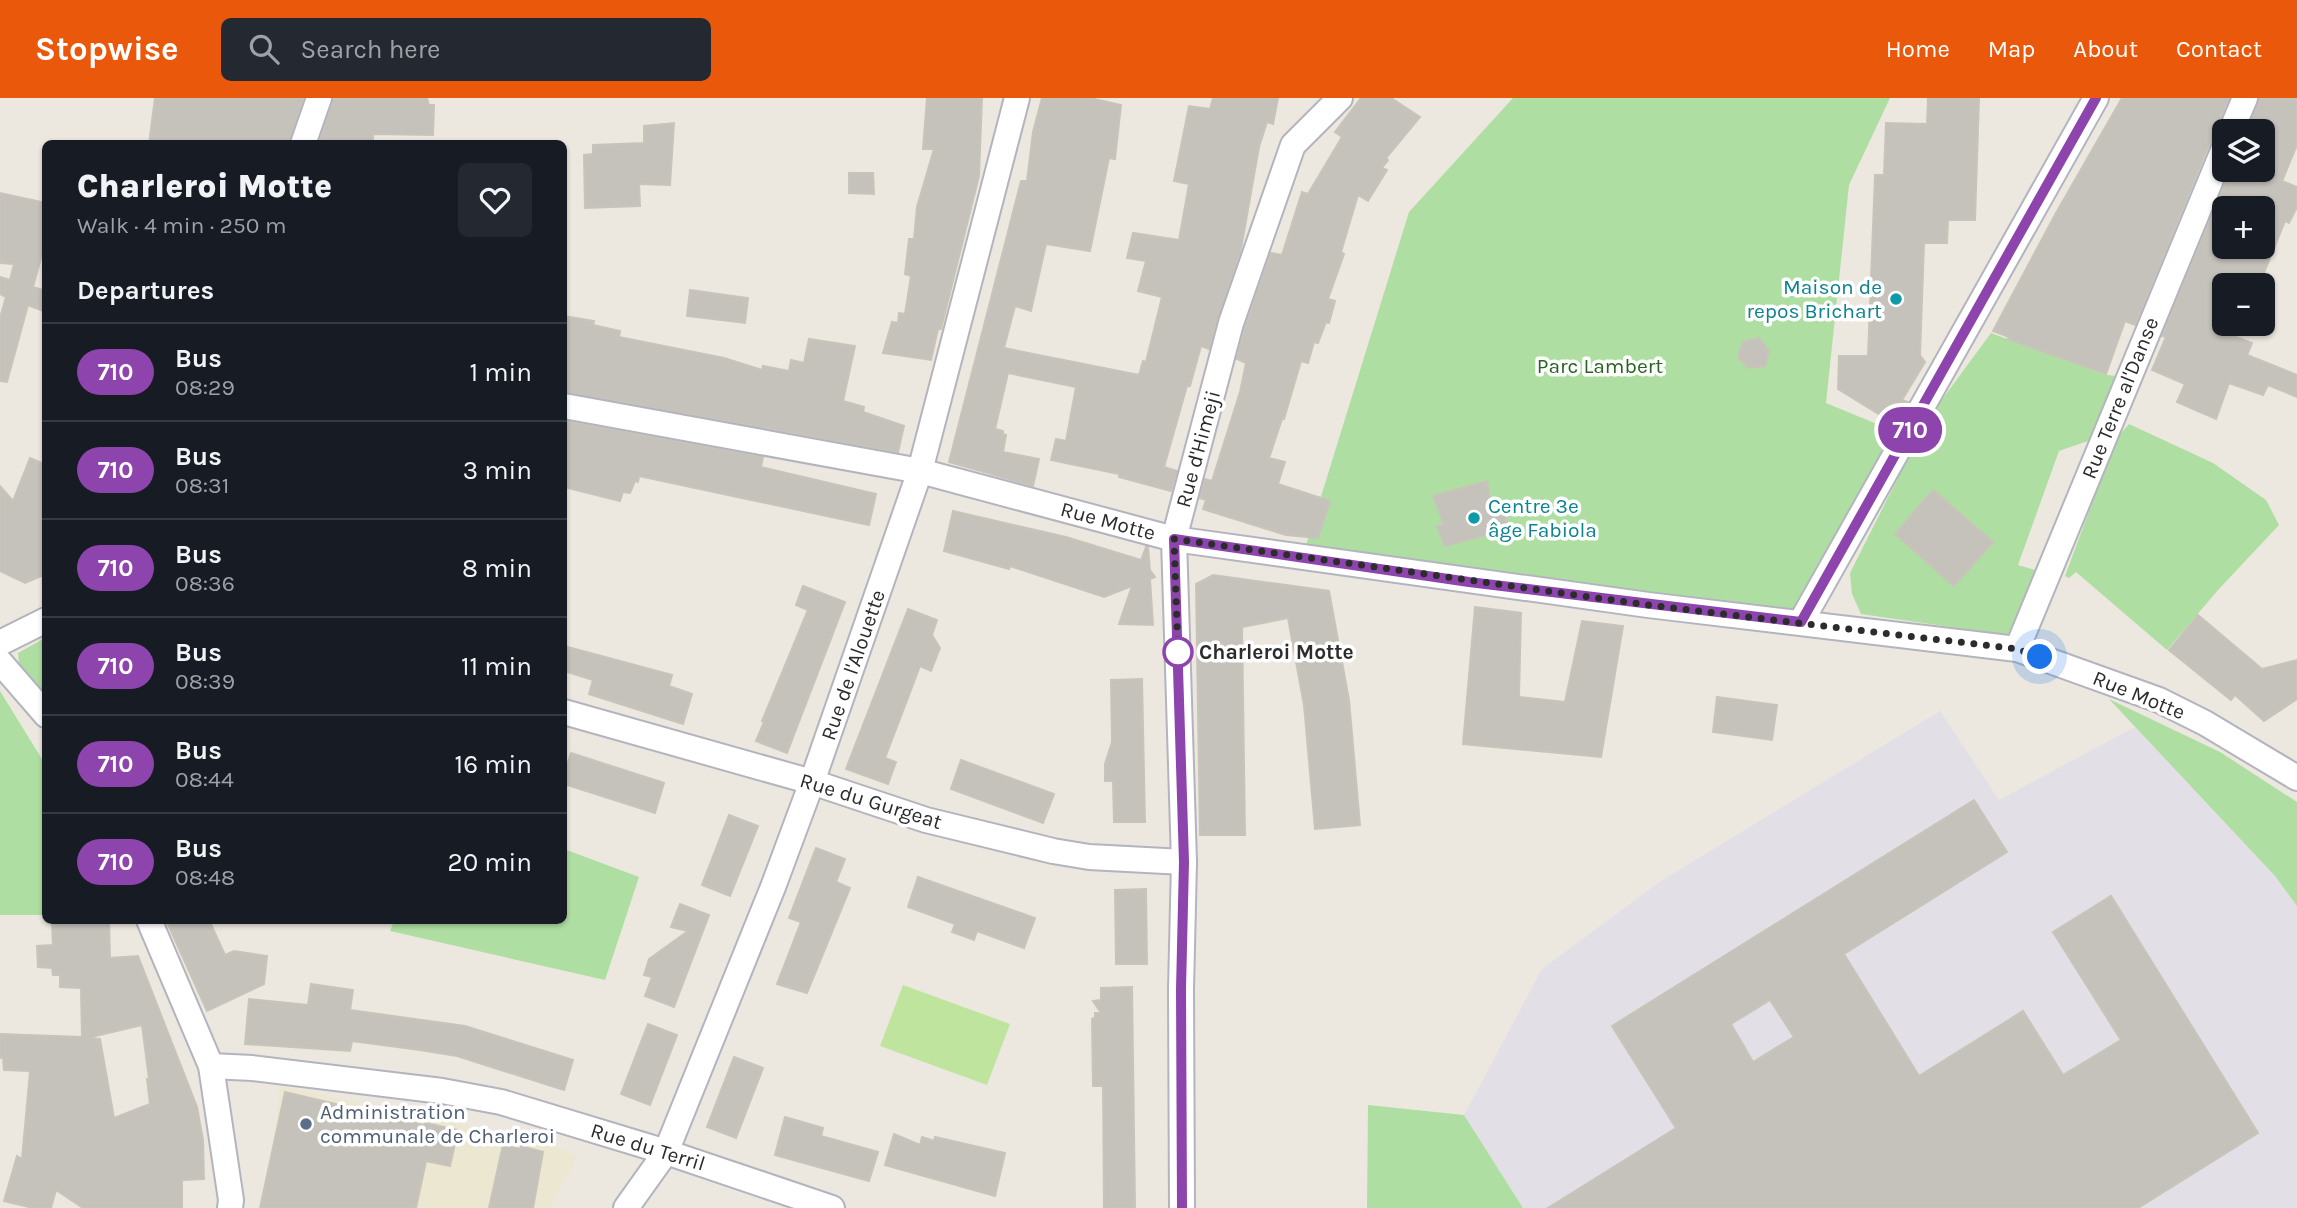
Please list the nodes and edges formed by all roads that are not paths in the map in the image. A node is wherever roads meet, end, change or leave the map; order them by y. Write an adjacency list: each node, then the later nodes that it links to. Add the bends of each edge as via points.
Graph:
1 (319, 98): 7 (street)
2 (1017, 98): 10 (street, Rue de l'Alouette)
3 (1339, 98): 11 (street, Rue d'Himeji, via 1293,145 1231,323)
4 (2096, 98): 13 (street)
5 (2245, 98): 6 (street)
6 (2236, 119)
7 (304, 140)
8 (2212, 177): 15 (street, Rue Terre al'Danse)
9 (567, 407): 10 (street, Rue Motte)
10 (920, 471): 11 (street, Rue Motte); 20 (street, Rue de l'Alouette)
11 (1174, 539): 13 (street, Rue Motte, via 1469,582); 21 (street, Rue d'Himeji)
12 (42, 622): 14 (street)
13 (1801, 622): 15 (street, Rue Motte)
14 (0, 643)
15 (2017, 649): 19 (street, Rue Motte, via 2159,700)
16 (0, 662): 17 (street)
17 (42, 710)
18 (567, 713): 20 (street, Rue du Gurgeat)
19 (2297, 778)
20 (812, 782): 21 (street, Rue du Gurgeat, via 926,820 1053,851); 24 (street, Rue de l'Alouette)
21 (1184, 862): 28 (street, Rue d'Himeji)
22 (151, 924): 23 (street)
23 (211, 1066): 24 (street, Rue du Terril, via 501,1102); 25 (street)
24 (666, 1152): 26 (street, Rue de l'Alouette); 27 (street, Rue du Terril)
25 (230, 1208)
26 (626, 1208)
27 (832, 1208)
28 (1182, 1208)

